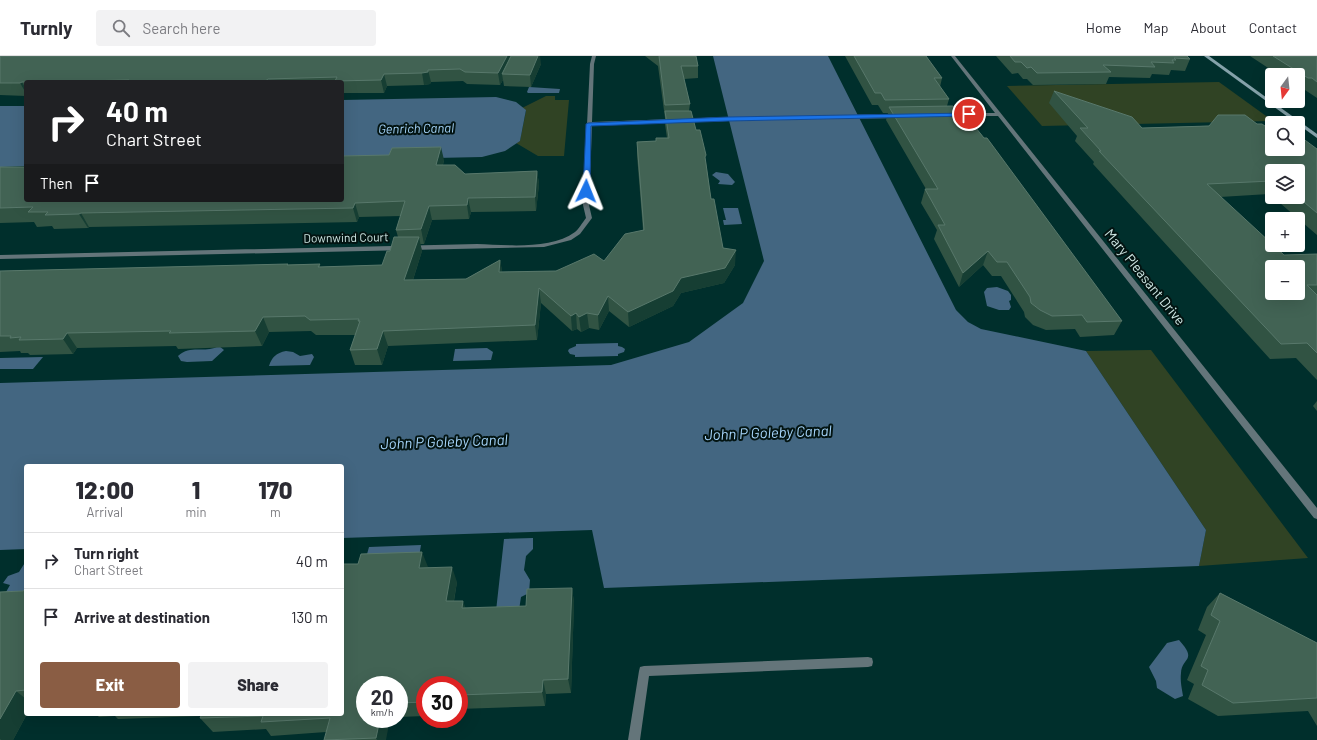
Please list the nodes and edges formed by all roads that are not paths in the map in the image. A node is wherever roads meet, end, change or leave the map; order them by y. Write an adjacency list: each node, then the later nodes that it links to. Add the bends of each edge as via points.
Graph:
1 (594, 56): 7 (street, Downwind Court)
2 (953, 56): 4 (street, Mary Pleasant Drive)
3 (1206, 56): 8 (street)
4 (998, 114): 5 (street); 10 (street, Mary Pleasant Drive)
5 (944, 115)
6 (905, 116): 7 (street)
7 (588, 124): 9 (street, Downwind Court, via 586,205 589,218 577,233 557,243 525,247 461,246)
8 (1317, 136)
9 (0, 258)
10 (1317, 515)
11 (868, 662): 12 (street, via 644,671)
12 (634, 740)

